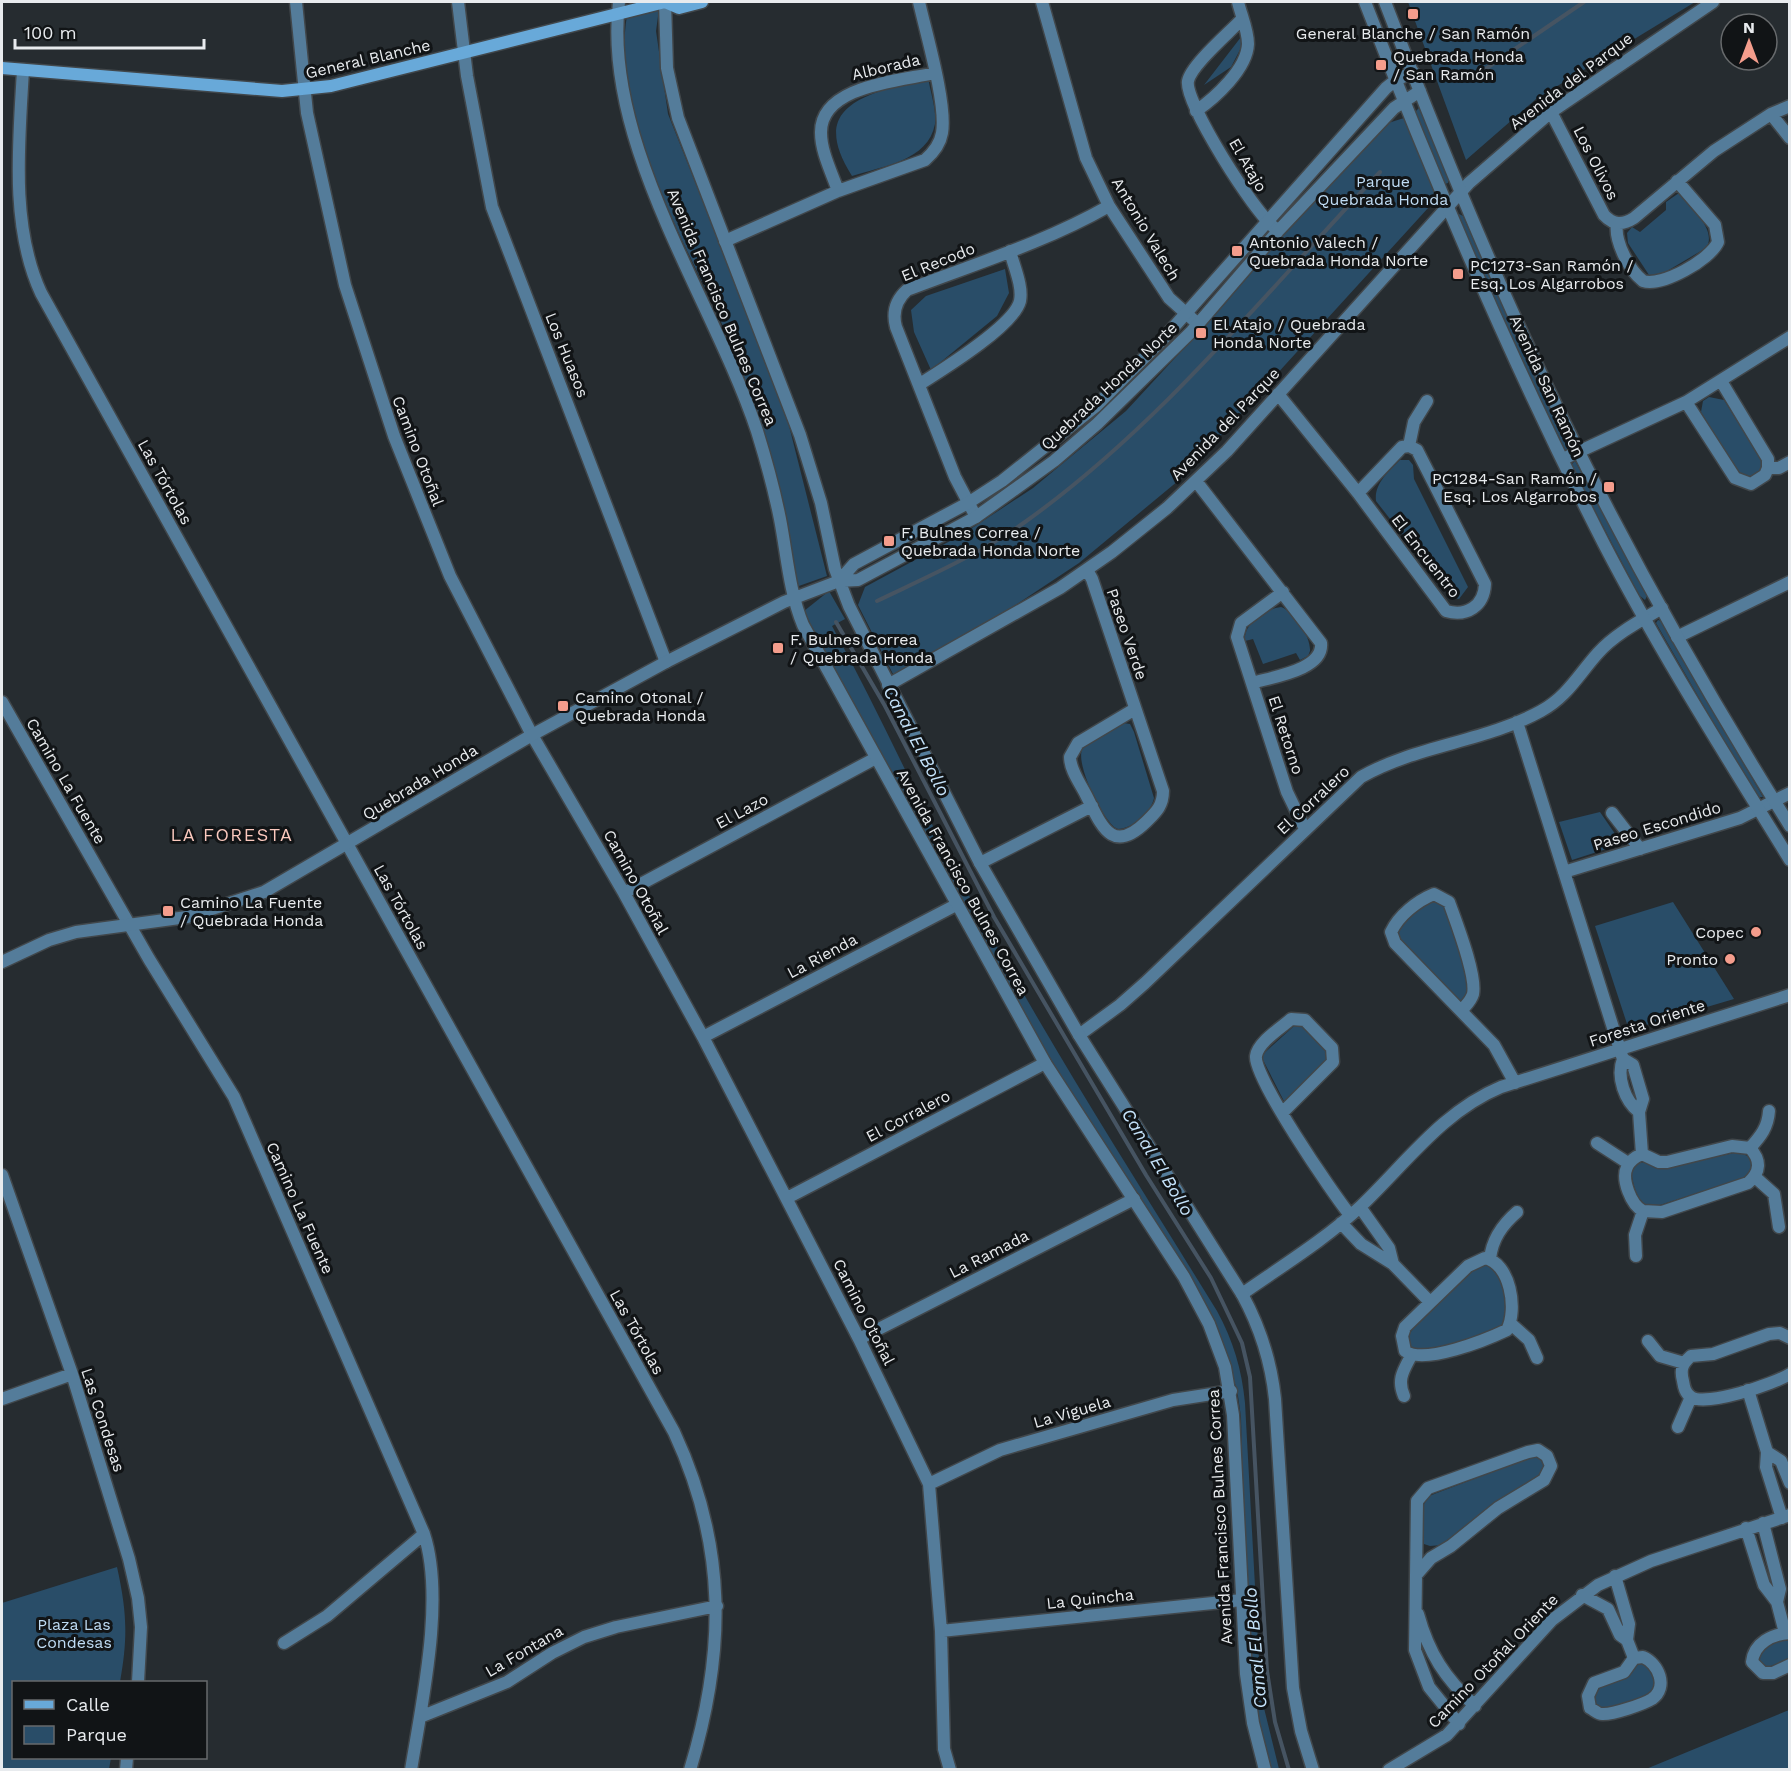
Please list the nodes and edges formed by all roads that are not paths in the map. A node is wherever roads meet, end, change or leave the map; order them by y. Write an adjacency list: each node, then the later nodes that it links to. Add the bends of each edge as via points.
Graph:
1 (296, 2): 20 (street, Camino Otoñal)
2 (459, 2): 14 (street, Los Huasos)
3 (619, 2): 12 (street, Avenida Francisco Bulnes Correa)
4 (665, 2): 5 (main road, General Blanche, via 679,8); 12 (main road, General Blanche); 36 (street, Avenida Francisco Bulnes Correa, via 667,68 676,110)
5 (702, 2)
6 (919, 2): 18 (street, Alborada)
7 (1042, 2): 31 (street, Antonio Valech, via 1086,158)
8 (1238, 2): 13 (street)
9 (1365, 2): 19 (street, Avenida San Ramón)
10 (1386, 2): 17 (street, Avenida San Ramón)
11 (1713, 2): 25 (street, Avenida del Parque)
12 (618, 15): 14 (main road, General Blanche); 59 (street, Avenida Francisco Bulnes Correa, via 622,81 633,130 675,241 756,430 780,517)
13 (1242, 19): 24 (street, via 1248,46 1243,59 1234,74); 24 (street, El Atajo, via 1192,71 1188,88)
14 (464, 53): 20 (main road, General Blanche); 63 (street, Los Huasos, via 492,207 502,238)
15 (2, 68): 16 (main road, General Blanche)
16 (23, 70): 20 (main road, General Blanche); 78 (street, Las Tórtolas, via 21,214 25,250 34,279)
17 (1413, 72): 19 (street, Quebrada Honda Norte); 21 (street, Avenida San Ramón)
18 (935, 73): 29 (street, Alborada, via 943,125 932,154 925,160); 29 (street, Alborada, via 850,93 831,104 821,133)
19 (1396, 80): 22 (street, Avenida San Ramón); 33 (street, Quebrada Honda Norte)
20 (303, 91): 69 (street, Camino Otoñal, via 317,171 342,273 394,436 450,576)
21 (1420, 91): 22 (street, Quebrada Honda Norte); 30 (street, Avenida San Ramón)
22 (1404, 99): 32 (street, Avenida San Ramón); 35 (street, Quebrada Honda Norte)
23 (1790, 106): 26 (street, Los Olivos)
24 (1196, 111): 33 (street, El Atajo, via 1251,204)
25 (1551, 112): 30 (street, Avenida del Parque); 34 (street, Los Olivos, via 1604,215)
26 (1771, 114): 27 (street); 28 (street, Los Olivos)
27 (1790, 138)
28 (1677, 181): 34 (street, Los Olivos, via 1634,218); 34 (street, Los Olivos, via 1715,225 1718,242 1710,253 1663,282 1643,282 1618,240)
29 (838, 191): 36 (street, Alborada)
30 (1461, 192): 32 (street, Avenida del Parque); 47 (street, Avenida San Ramón, via 1522,335)
31 (1109, 206): 37 (street, El Recodo, via 1088,219); 38 (street, Antonio Valech, via 1168,298)
32 (1446, 207): 43 (street, Avenida del Parque); 48 (street, Avenida San Ramón)
33 (1266, 222): 35 (street, El Atajo); 38 (street, Quebrada Honda Norte)
34 (1617, 223)
35 (1278, 231): 39 (street, Quebrada Honda Norte)
36 (725, 241): 56 (street, Avenida Francisco Bulnes Correa, via 800,435)
37 (1010, 251): 42 (street, via 1020,288 1015,312 967,353); 42 (street, El Recodo, via 908,290 898,301 896,327)
38 (1185, 313): 39 (street, Antonio Valech); 53 (street, Quebrada Honda Norte, via 1096,406 1034,458)
39 (1197, 324): 54 (street, Quebrada Honda Norte, via 1097,424 1054,461)
40 (1790, 337): 41 (street)
41 (1721, 381): 45 (street); 50 (street, via 1768,459)
42 (920, 384): 53 (street, El Recodo, via 954,477)
43 (1278, 394): 51 (street, Avenida del Parque); 52 (street, El Encuentro)
44 (1427, 401): 46 (street, via 1414,422)
45 (1686, 402): 47 (street); 50 (street, via 1735,478 1751,484 1765,475)
46 (1409, 446): 52 (street, via 1402,447); 52 (street, El Encuentro, via 1420,454 1485,584 1483,597 1474,608 1464,613 1446,611)
47 (1579, 451): 48 (street); 60 (street, Avenida San Ramón)
48 (1563, 459): 61 (street, Avenida San Ramón)
49 (1790, 462): 50 (street)
50 (1768, 468)
51 (1196, 481): 55 (street, Avenida del Parque); 58 (street, El Retorno)
52 (1358, 493)
53 (968, 502): 54 (street, El Recodo); 56 (street, Quebrada Honda Norte, via 854,564)
54 (976, 517): 56 (street, Quebrada Honda Norte, via 858,580)
55 (1087, 570): 65 (street, Avenida del Parque, via 1032,606); 67 (street, Paseo Verde)
56 (839, 581): 59 (street, Quebrada Honda); 65 (street, Avenida Francisco Bulnes Correa)
57 (1790, 582): 62 (street)
58 (1283, 592): 64 (street, El Retorno, via 1241,623 1237,631); 64 (street, El Retorno, via 1318,638 1320,654 1309,665)
59 (793, 598): 63 (street, Quebrada Honda); 70 (street, Avenida Francisco Bulnes Correa, via 803,626)
60 (1662, 608): 61 (street, El Corralero); 62 (street, Avenida San Ramón)
61 (1645, 618): 68 (street, El Corralero, via 1599,652 1577,682 1557,700); 74 (street, Avenida San Ramón)
62 (1677, 637): 72 (street, Avenida San Ramón)
63 (666, 662): 69 (street, Quebrada Honda)
64 (1252, 683): 77 (street, El Retorno, via 1287,792)
65 (888, 685): 81 (street, Avenida Francisco Bulnes Correa)
66 (2, 702): 85 (street, Camino La Fuente)
67 (1136, 709): 73 (street, Paseo Verde, via 1072,750 1070,763); 73 (street, Paseo Verde, via 1161,783 1161,805 1134,833 1122,837 1105,830)
68 (1517, 722): 77 (street, El Corralero, via 1376,768 1345,789); 82 (street)
69 (532, 735): 78 (street, Quebrada Honda); 83 (street, Camino Otoñal)
70 (876, 758): 83 (street, El Lazo); 84 (street, Avenida Francisco Bulnes Correa)
71 (1790, 793): 72 (street, Paseo Escondido)
72 (1774, 801): 74 (street, Paseo Escondido); 76 (street, Avenida San Ramón)
73 (1092, 806): 81 (street)
74 (1758, 809): 79 (street, Paseo Escondido); 80 (street, Avenida San Ramón)
75 (1612, 813): 79 (street)
76 (1790, 826)
77 (1305, 829): 89 (street, El Corralero, via 1137,990)
78 (347, 844): 85 (street, Quebrada Honda, via 264,892 239,902 186,917); 142 (street, Las Tórtolas, via 674,1432 704,1511)
79 (1640, 849): 82 (street, Paseo Escondido)
80 (1790, 860)
81 (980, 863): 89 (street, Avenida Francisco Bulnes Correa)
82 (1564, 872): 91 (street)
83 (624, 893): 90 (street, Camino Otoñal)
84 (956, 905): 90 (street, La Rienda); 92 (street, Avenida Francisco Bulnes Correa)
85 (131, 925): 86 (street, Quebrada Honda, via 62,936); 134 (street, Camino La Fuente, via 234,1097)
86 (2, 962)
87 (1790, 995): 91 (street, Foresta Oriente)
88 (1462, 1010): 88 (street, via 1395,944 1391,932 1396,921 1423,898 1434,894 1449,902 1466,953 1474,992); 93 (street, via 1494,1045)
89 (1079, 1035): 111 (street, Avenida Francisco Bulnes Correa)
90 (703, 1037): 102 (street, Camino Otoñal)
91 (1621, 1054): 93 (street, Foresta Oriente); 98 (street, via 1619,1069 1629,1104 1639,1112)
92 (1045, 1063): 102 (street, El Corralero); 103 (street, Avenida Francisco Bulnes Correa)
93 (1515, 1083): 106 (street, Foresta Oriente, via 1487,1092 1455,1113)
94 (1769, 1111): 97 (street, via 1763,1133)
95 (1283, 1112): 95 (street, via 1333,1062 1332,1048 1305,1020 1291,1019 1258,1049 1257,1068); 106 (street, via 1327,1187)
96 (1597, 1143): 99 (street)
97 (1750, 1148): 98 (street, via 1732,1146 1667,1162); 101 (street, via 1758,1161)
98 (1641, 1154): 99 (street)
99 (1628, 1163): 104 (street, via 1628,1188)
100 (2, 1175): 120 (street, Las Condesas)
101 (1755, 1177): 104 (street, via 1707,1199 1662,1212); 107 (street, via 1774,1194)
102 (787, 1198): 115 (street, Camino Otoñal)
103 (1134, 1199): 115 (street, La Ramada); 122 (street, Avenida Francisco Bulnes Correa, via 1209,1324)
104 (1643, 1211): 108 (street, via 1635,1235)
105 (1517, 1212): 109 (street, via 1505,1222 1491,1245)
106 (1350, 1215): 110 (street, via 1389,1248); 110 (street, via 1361,1244); 111 (street, Foresta Oriente)
107 (1779, 1227)
108 (1636, 1256)
109 (1490, 1259): 112 (street, via 1478,1259); 113 (street, via 1501,1268 1513,1305)
110 (1393, 1264): 112 (street)
111 (1242, 1294): 158 (street, Avenida Francisco Bulnes Correa, via 1264,1342 1273,1378 1293,1688)
112 (1430, 1301): 117 (street, via 1405,1327 1405,1351)
113 (1510, 1323): 117 (street, via 1500,1333 1432,1356); 118 (street, via 1529,1340)
114 (1789, 1338): 119 (street, via 1780,1333 1769,1334 1713,1354 1690,1356)
115 (860, 1339): 130 (street, Camino Otoñal)
116 (1648, 1341): 119 (street, via 1660,1356)
117 (1411, 1356): 124 (street, via 1400,1385)
118 (1537, 1358)
119 (1683, 1363): 125 (street, via 1685,1391)
120 (72, 1374): 126 (street); 150 (street, Las Condesas, via 138,1598)
121 (1790, 1374): 123 (street)
122 (1231, 1390): 130 (street, La Viguela, via 1173,1400 1000,1450); 140 (street, Avenida Francisco Bulnes Correa)
123 (1748, 1390): 125 (street, via 1703,1401); 128 (street)
124 (1404, 1396)
125 (1691, 1397): 127 (street)
126 (2, 1399)
127 (1678, 1427)
128 (1767, 1452): 129 (street, via 1781,1461); 131 (street, via 1766,1467)
129 (1790, 1482)
130 (929, 1484): 144 (street, Camino Otoñal)
131 (1786, 1516): 132 (street, Camino Otoñal Oriente)
132 (1763, 1523): 133 (street, Camino Otoñal Oriente); 141 (street, via 1780,1589)
133 (1746, 1528): 138 (street, Camino Otoñal Oriente); 141 (street, via 1764,1585)
134 (424, 1534): 147 (street, via 327,1616); 152 (street, Camino La Fuente, via 434,1589)
135 (1416, 1541): 136 (street, via 1426,1551); 136 (street, via 1416,1504 1426,1490 1531,1451 1547,1456 1551,1466 1546,1478 1498,1508); 137 (street)
136 (1442, 1551): 137 (street)
137 (1417, 1574): 143 (street)
138 (1615, 1576): 139 (street, Camino Otoñal Oriente); 146 (street, via 1629,1624)
139 (1582, 1595): 146 (street, via 1608,1609 1620,1635); 151 (street, Camino Otoñal Oriente, via 1539,1633)
140 (1242, 1600): 144 (street, La Quincha); 157 (street, Avenida Francisco Bulnes Correa, via 1249,1699)
141 (1777, 1602): 145 (street)
142 (717, 1606): 152 (street, La Fontana, via 585,1637 507,1682); 155 (street, Las Tórtolas, via 711,1687)
143 (1417, 1610): 151 (street, via 1441,1668); 153 (street, via 1415,1650 1423,1675)
144 (941, 1632): 156 (street, Camino Otoñal, via 944,1749)
145 (1787, 1633): 149 (street, via 1755,1648 1752,1662 1763,1673)
146 (1627, 1640): 148 (street)
147 (284, 1643)
148 (1634, 1658): 148 (street, via 1624,1672 1594,1683 1588,1696 1590,1708 1610,1714 1658,1692 1656,1666 1643,1658)
149 (1790, 1665)
150 (138, 1681)
151 (1475, 1706): 153 (street, Camino Otoñal Oriente)
152 (420, 1717): 154 (street, Camino La Fuente)
153 (1460, 1724): 159 (street, Camino Otoñal Oriente)
154 (411, 1770)
155 (690, 1770)
156 (950, 1770)
157 (1265, 1770)
158 (1313, 1770)
159 (1389, 1770)

